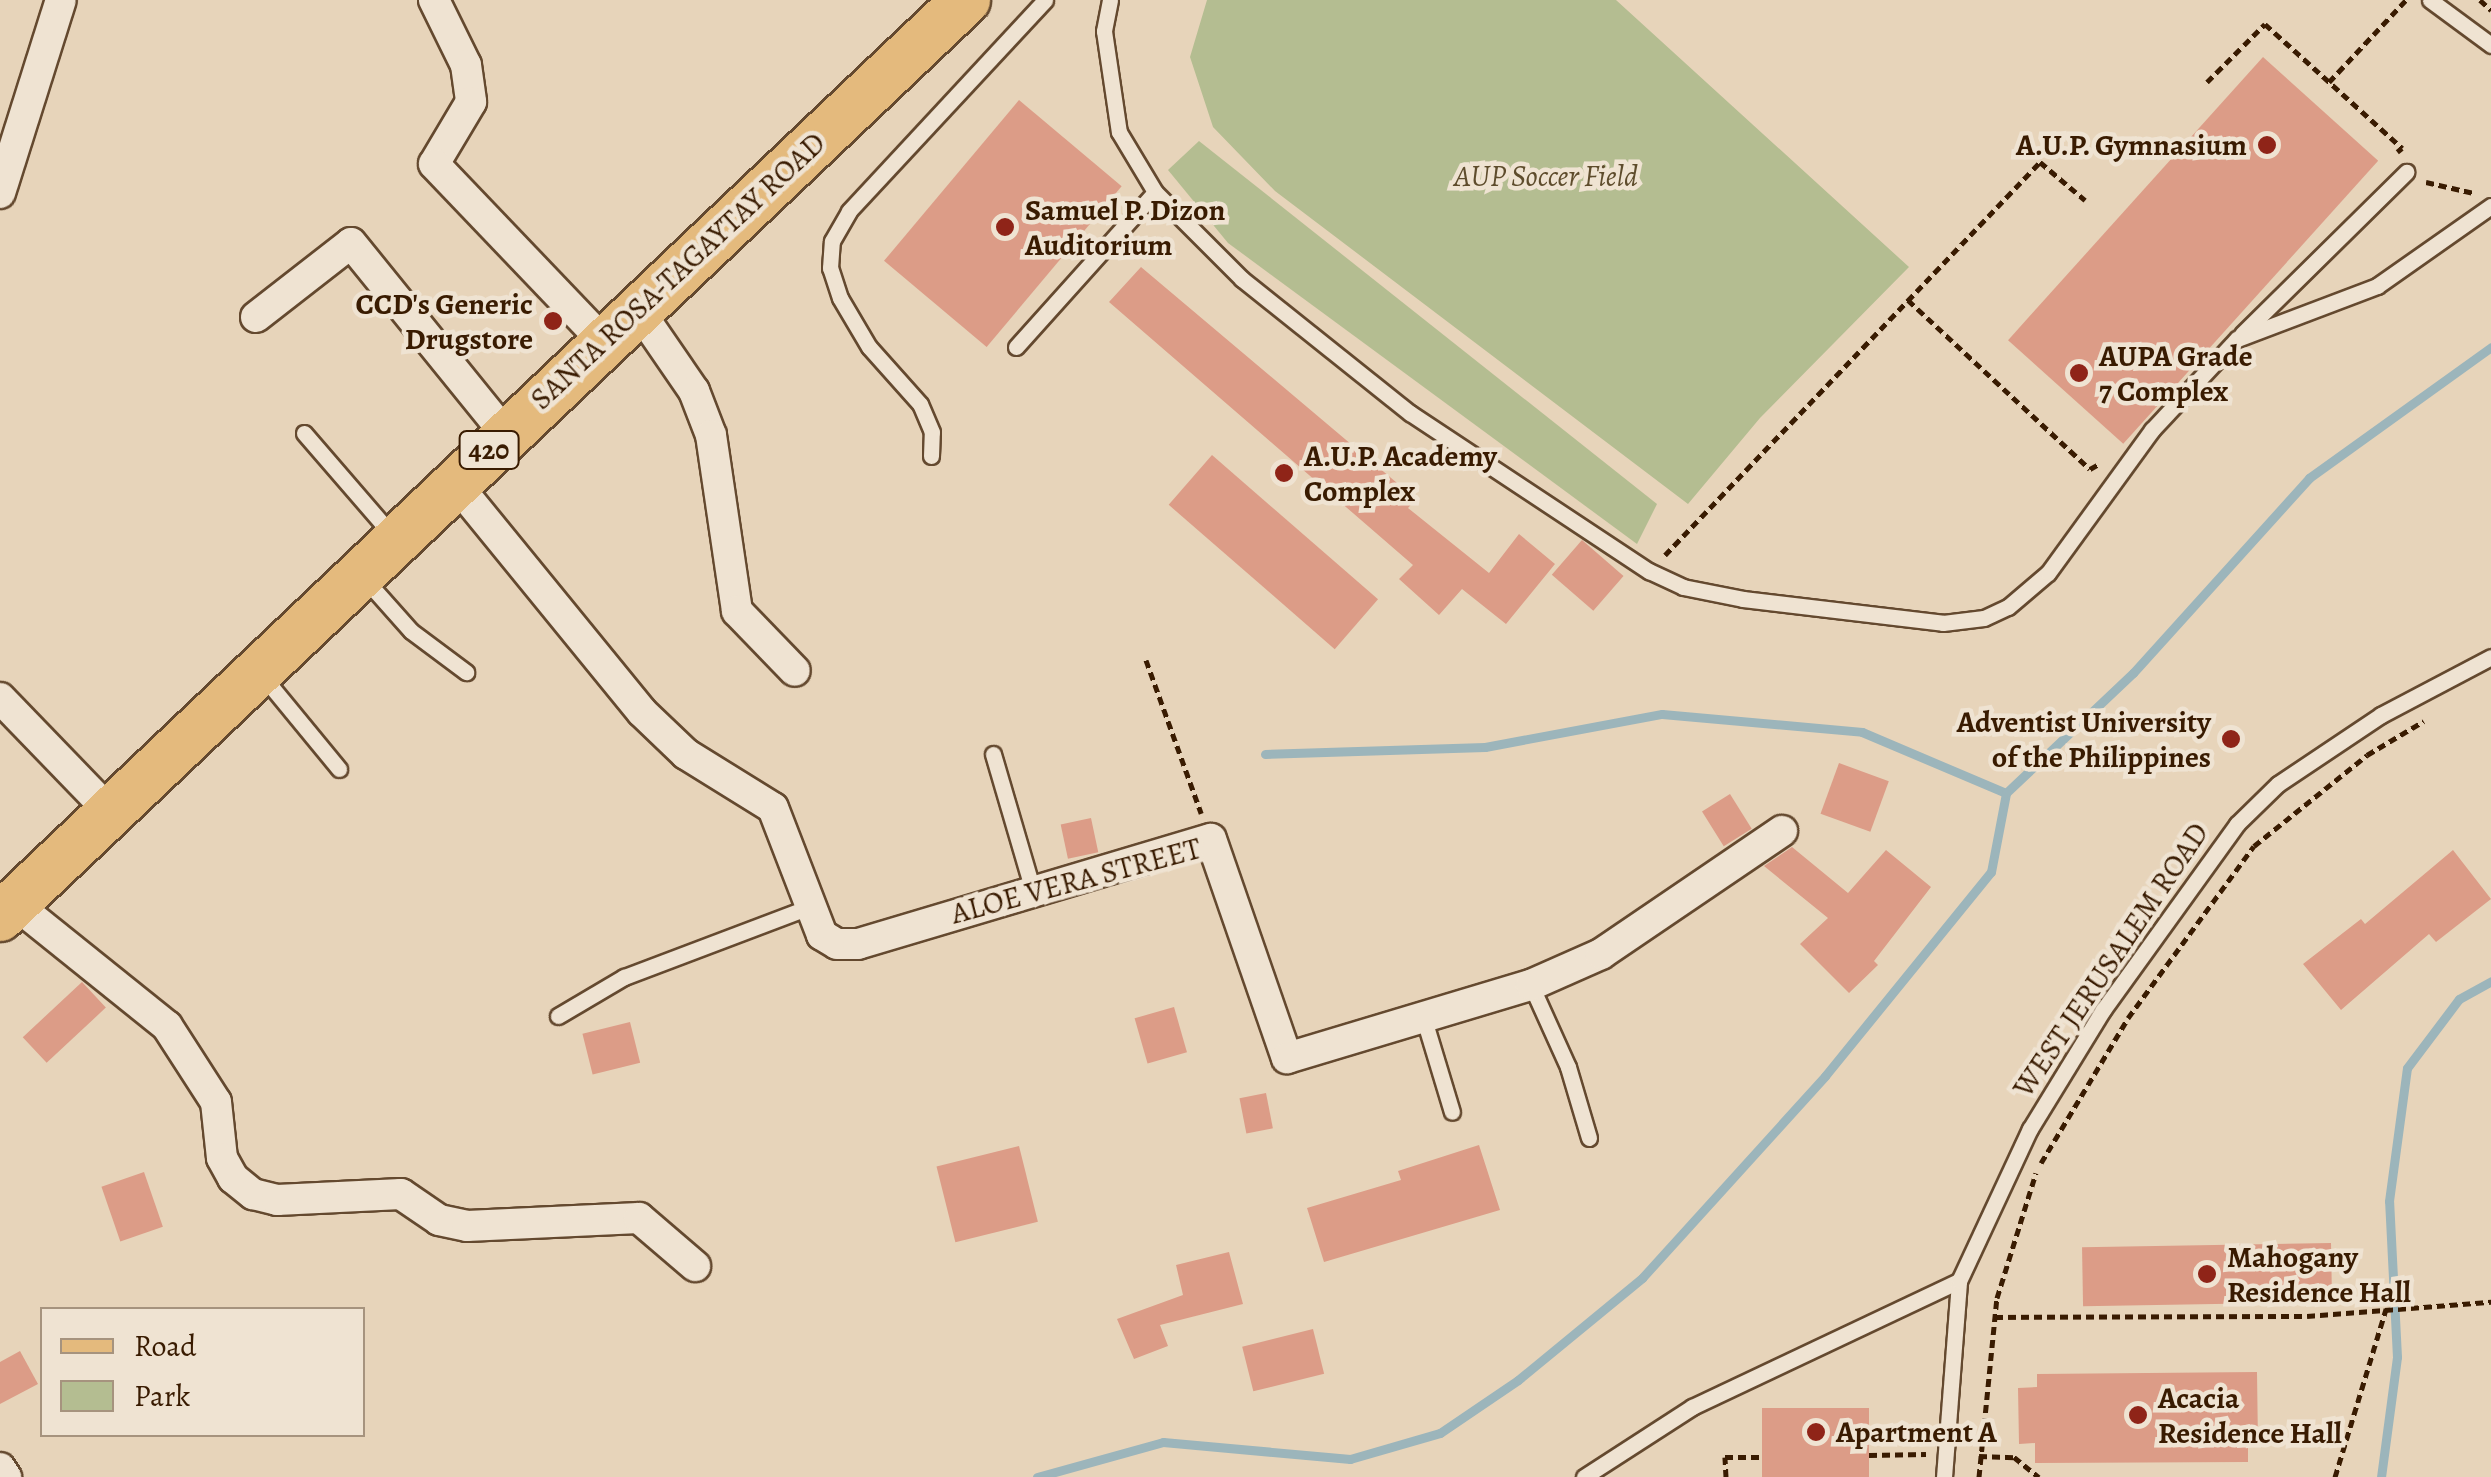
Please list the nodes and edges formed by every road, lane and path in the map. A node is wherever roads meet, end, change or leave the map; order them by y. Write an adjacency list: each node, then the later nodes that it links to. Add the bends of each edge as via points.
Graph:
1 (61, 0): 15 (street)
2 (434, 0): 25 (street, via 466,65 471,102 434,164)
3 (966, 0): 22 (main road, SANTA ROSA-TAGAYTAY ROAD / 420)
4 (1046, 0): 30 (lane, via 849,211 832,241 830,268 840,298 869,348 920,404 932,432)
5 (1110, 0): 18 (lane, via 1104,32 1119,132)
6 (2406, 0): 12 (path)
7 (2430, 0): 10 (lane)
8 (2480, 0): 9 (path)
9 (2491, 10)
10 (2491, 46)
11 (2206, 82): 12 (path, via 2265,24)
12 (2329, 82): 13 (path, via 2402,148)
13 (2391, 158)
14 (2406, 172): 24 (lane)
15 (2, 180)
16 (2423, 182): 17 (path)
17 (2471, 190)
18 (1154, 192): 26 (lane); 33 (lane, via 1242,280 1410,413)
19 (2085, 200): 21 (path, via 2040,162)
20 (2491, 206): 24 (lane, via 2377,286)
21 (1908, 300): 27 (path, via 2090,470); 33 (path)
22 (639, 310): 25 (main road, SANTA ROSA-TAGAYTAY ROAD / 420); 38 (street, via 694,391 711,434 737,611)
23 (256, 318): 28 (street, via 351,242)
24 (2237, 339): 27 (lane)
25 (605, 343): 28 (main road, SANTA ROSA-TAGAYTAY ROAD / 420)
26 (1016, 348)
27 (2152, 430): 33 (lane, via 2048,573 1984,618 1942,623 1743,599 1683,587)
28 (505, 432): 31 (main road, SANTA ROSA-TAGAYTAY ROAD / 420)
29 (304, 433): 32 (lane)
30 (931, 456)
31 (456, 484): 32 (main road, SANTA ROSA-TAGAYTAY ROAD / 420); 48 (street, ALOE VERA STREET, via 642,712 686,754 773,808)
32 (396, 540): 34 (main road, SANTA ROSA-TAGAYTAY ROAD / 420)
33 (1649, 572)
34 (361, 574): 37 (main road, SANTA ROSA-TAGAYTAY ROAD / 420); 39 (lane, via 411,632)
35 (2491, 657): 56 (lane, WEST JERUSALEM ROAD, via 2325,748 2237,824 2103,1010 2030,1129)
36 (1146, 660): 46 (path)
37 (258, 671): 43 (lane); 44 (main road, SANTA ROSA-TAGAYTAY ROAD / 420)
38 (795, 671)
39 (466, 672)
40 (0, 698): 44 (street)
41 (2429, 718): 59 (path, via 2367,754 2254,846 2128,1018 2037,1170)
42 (993, 754): 47 (lane)
43 (339, 769)
44 (110, 812): 49 (main road, SANTA ROSA-TAGAYTAY ROAD / 420)
45 (1782, 831): 50 (street, ALOE VERA STREET, via 1621,944)
46 (1211, 839): 47 (street, ALOE VERA STREET); 52 (street, ALOE VERA STREET, via 1286,1058)
47 (1033, 891): 48 (street, ALOE VERA STREET, via 858,944 822,935)
48 (812, 906): 51 (lane, via 624,977)
49 (7, 910): 55 (street, via 167,1026 216,1102 222,1158 232,1178 253,1194 277,1200 401,1194 439,1220 467,1226 639,1218)
50 (1531, 985): 52 (street, ALOE VERA STREET); 54 (lane, via 1568,1066)
51 (558, 1016)
52 (1423, 1016): 53 (lane)
53 (1452, 1112)
54 (1588, 1138)
55 (695, 1266)
56 (1959, 1281): 60 (lane, WEST JERUSALEM ROAD); 66 (lane, via 1692,1407)
57 (2491, 1302): 58 (path)
58 (2386, 1309): 59 (path, via 2308,1316); 71 (path)
59 (1995, 1317): 62 (path)
60 (1944, 1454): 61 (path); 68 (lane, WEST JERUSALEM ROAD)
61 (1869, 1456)
62 (1979, 1456): 69 (path); 70 (path, via 2014,1458)
63 (1762, 1458): 67 (path, via 1726,1458)
64 (0, 1468): 65 (street)
65 (6, 1477)
66 (1584, 1477)
67 (1726, 1477)
68 (1944, 1477)
69 (1979, 1477)
70 (2040, 1477)
71 (2335, 1477)

